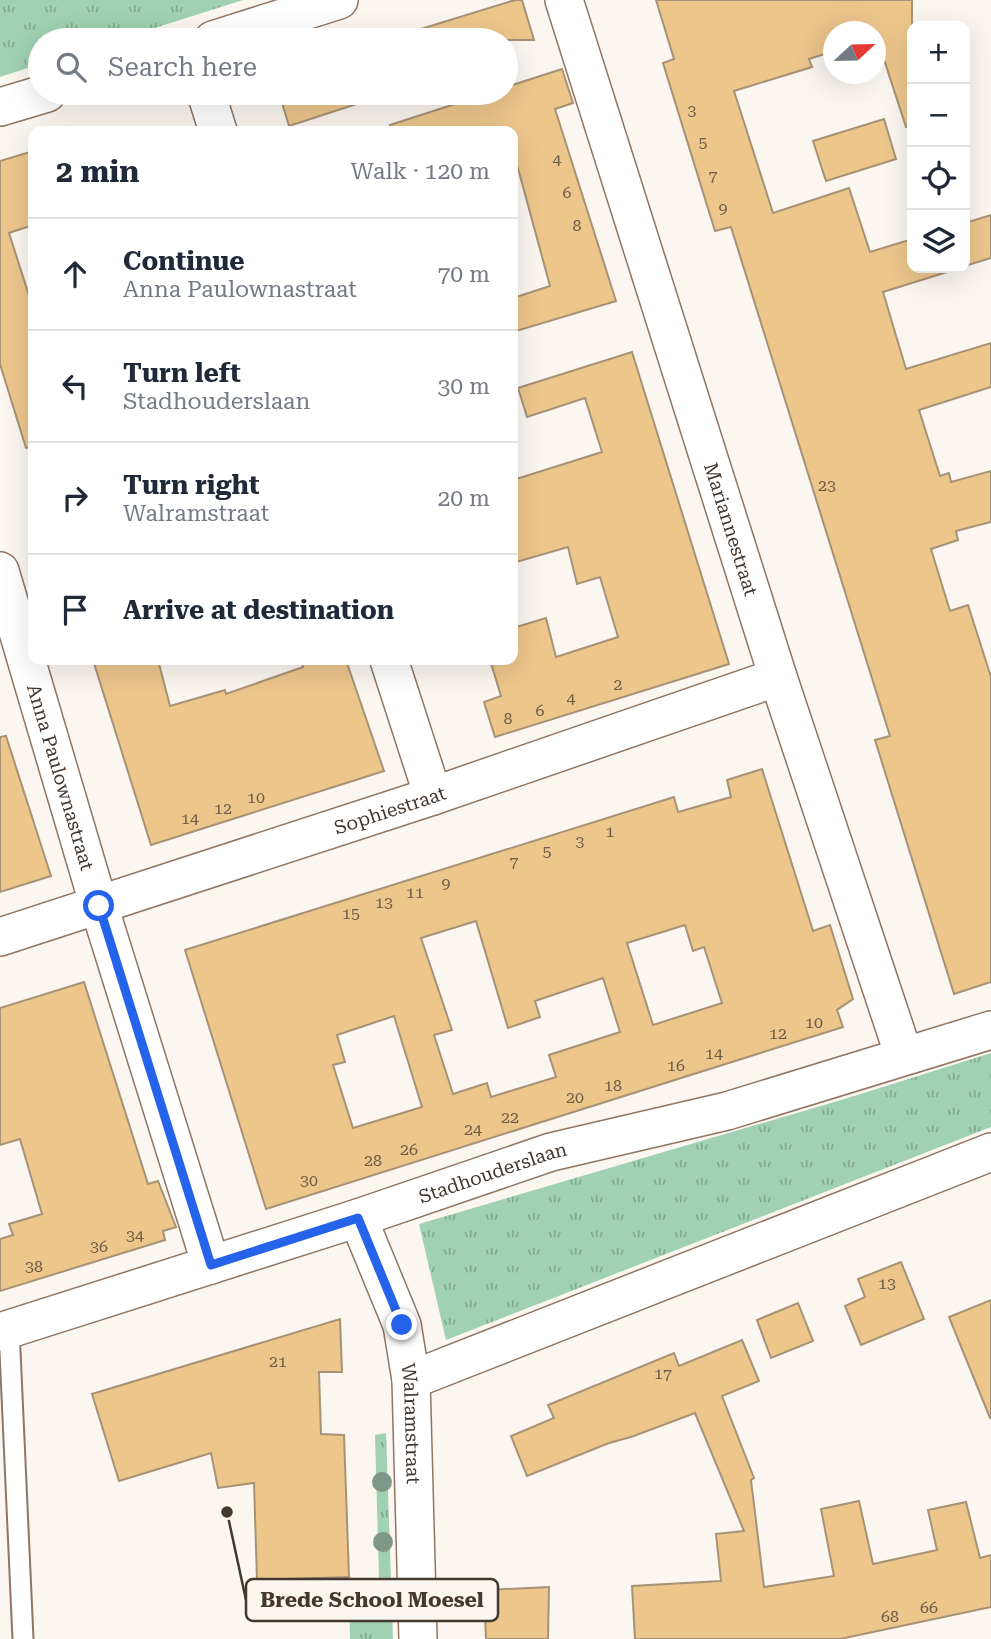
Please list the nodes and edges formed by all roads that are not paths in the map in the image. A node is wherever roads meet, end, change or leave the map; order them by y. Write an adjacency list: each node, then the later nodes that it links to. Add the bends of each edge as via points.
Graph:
1 (339, 0): 3 (street)
2 (564, 0): 10 (street, Mariannestraat)
3 (251, 28)
4 (28, 99): 6 (street)
5 (210, 105): 7 (street)
6 (0, 107)
7 (216, 126)
8 (0, 571): 12 (street, Anna Paulownastraat)
9 (391, 665): 11 (street)
10 (778, 677): 11 (street, Sophiestraat); 15 (street, Mariannestraat)
11 (433, 796): 12 (street, Sophiestraat)
12 (99, 906): 13 (street, Sophiestraat); 18 (street, Anna Paulownastraat)
13 (0, 937)
14 (991, 1030): 15 (street, Stadhouderslaan)
15 (904, 1056): 17 (street, Stadhouderslaan, via 727,1111 551,1152)
16 (991, 1152): 20 (street)
17 (358, 1218): 18 (street, Stadhouderslaan); 20 (street, Walramstraat, via 402,1325)
18 (211, 1265): 19 (street, Stadhouderslaan)
19 (4, 1330): 21 (lane)
20 (411, 1380): 22 (street, Walramstraat)
21 (23, 1639)
22 (418, 1639)

